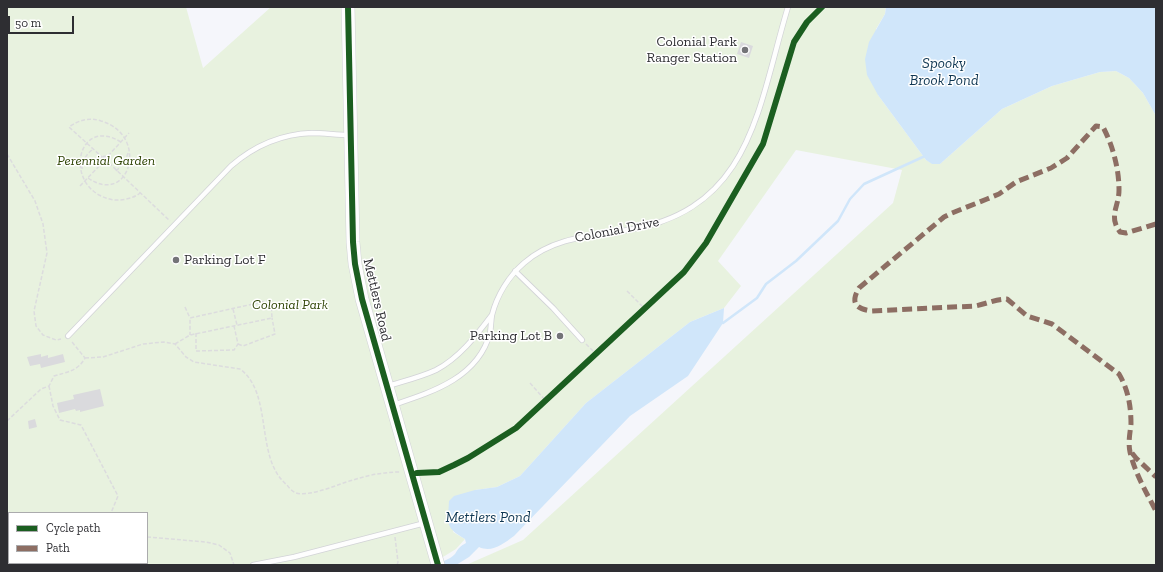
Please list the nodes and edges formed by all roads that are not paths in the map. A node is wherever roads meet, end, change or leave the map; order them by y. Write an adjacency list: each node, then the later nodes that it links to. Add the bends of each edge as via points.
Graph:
1 (348, 7): 3 (street, Mettlers Road)
2 (788, 7): 4 (lane, Colonial Drive, via 752,130 734,164 713,190 697,204 663,222 575,238 549,246 535,253)
3 (350, 135): 6 (lane, via 295,135 252,150 231,166); 8 (street, Mettlers Road, via 355,264 362,299)
4 (515, 272): 5 (lane, Colonial Drive, via 503,289); 7 (lane)
5 (492, 314): 8 (lane, Colonial Drive, via 468,344 448,362 436,370); 9 (lane, Colonial Drive, via 490,333 485,346 471,367 433,392)
6 (68, 336)
7 (582, 340)
8 (387, 386): 9 (street, Mettlers Road)
9 (393, 405): 10 (street, Mettlers Road)
10 (426, 522): 11 (street, Mettlers Road); 12 (lane, via 294,557)
11 (437, 562)
12 (253, 565)

